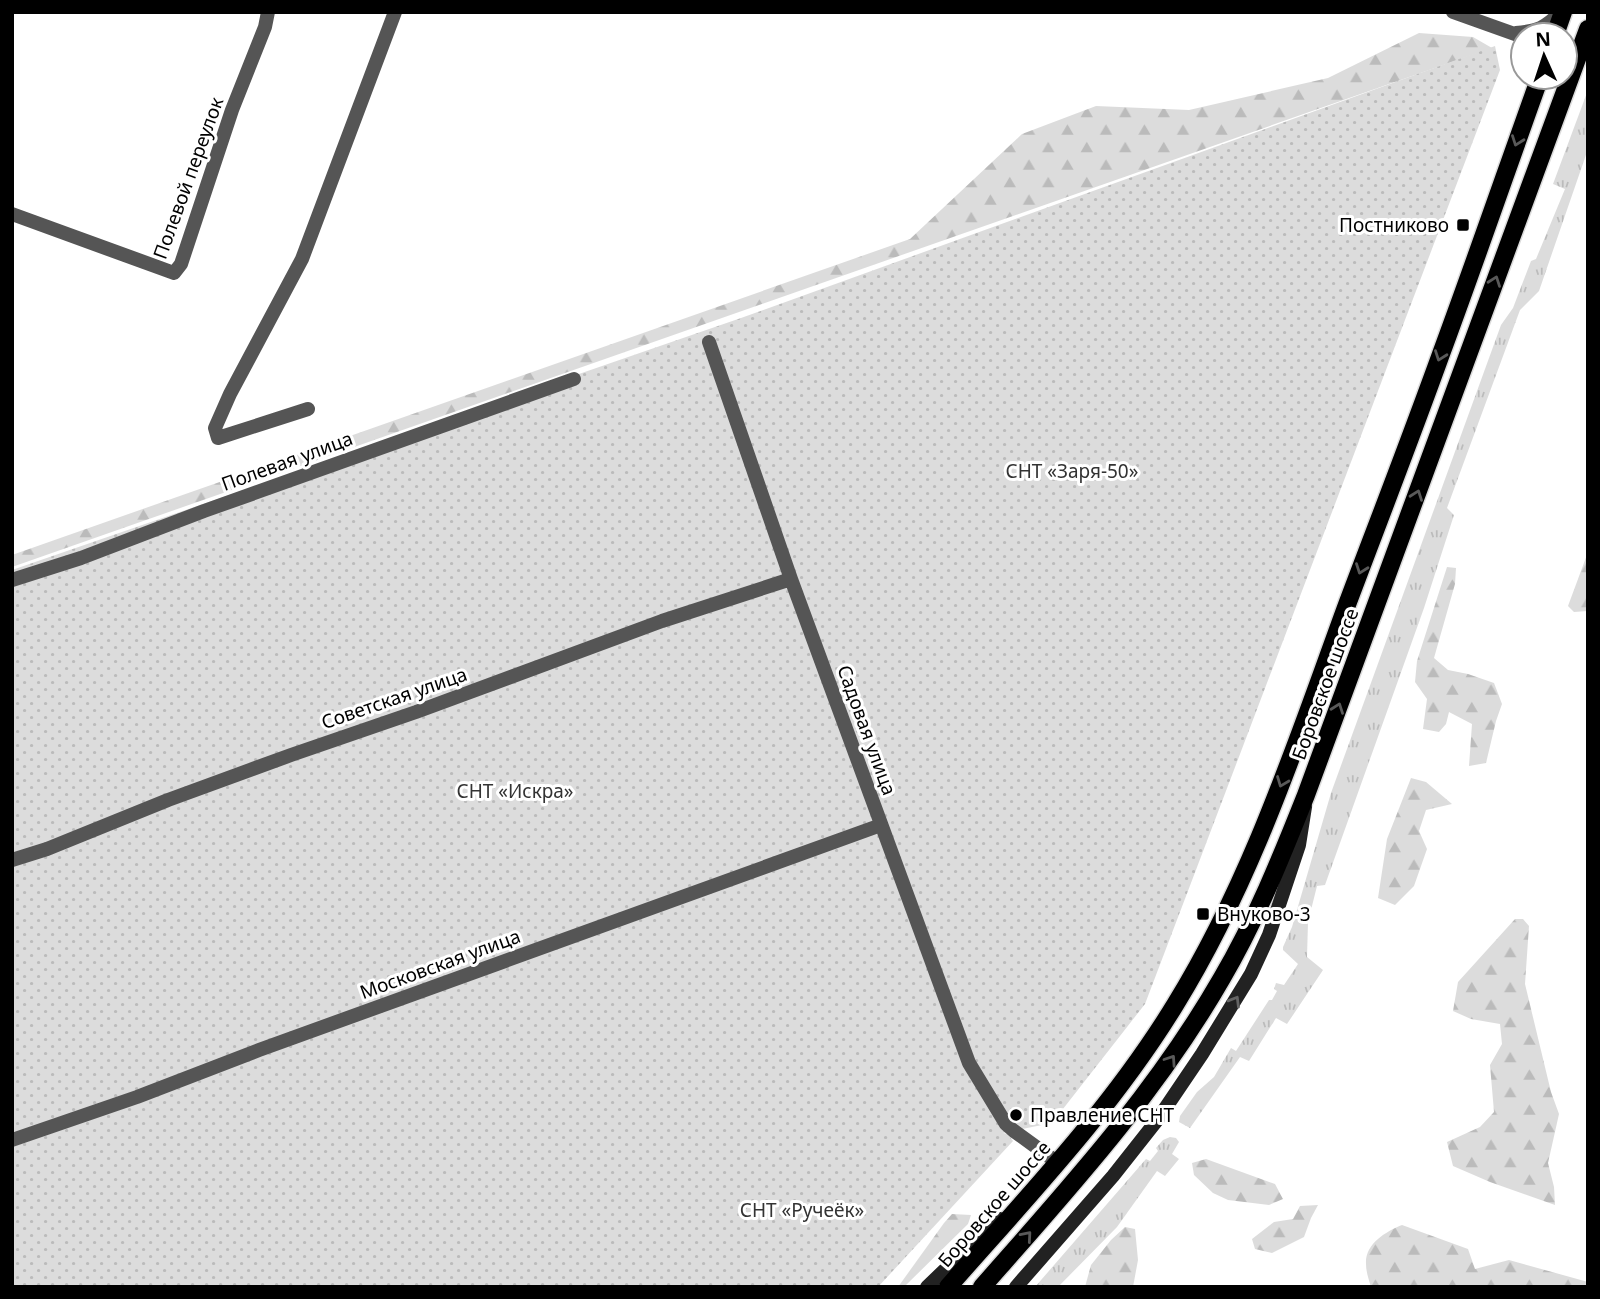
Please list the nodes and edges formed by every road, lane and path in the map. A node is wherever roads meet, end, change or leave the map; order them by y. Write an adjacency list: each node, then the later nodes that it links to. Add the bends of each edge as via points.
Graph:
1 (268, 12): 7 (street, Полевой переулок, via 181,264 174,273)
2 (395, 12): 10 (street, via 302,259 215,428 218,438)
3 (1453, 12): 5 (street)
4 (1588, 29): 13 (main road, Боровское шоссе, one-way to 4)
5 (1509, 32)
6 (1534, 91): 17 (main road, Боровское шоссе, one-way to 17, via 1310,708 1248,862 1212,940 1166,1020)
7 (12, 214)
8 (709, 342): 11 (street, Садовая улица)
9 (574, 379): 12 (street, Полевая улица)
10 (308, 409)
11 (791, 579): 14 (street, Садовая улица); 15 (street, Советская улица, via 662,621)
12 (12, 580)
13 (1306, 795): 21 (main road, Боровское шоссе, one-way to 13, via 1090,1164 1178,1048 1230,965); 22 (main road, one-way to 13, via 1157,1119 1251,974 1300,845)
14 (881, 825): 16 (street, Московская улица); 17 (street, Садовая улица, via 969,1063 1006,1124)
15 (12, 860)
16 (12, 1140)
17 (1058, 1163): 18 (main road, Боровское шоссе)
18 (1021, 1204): 19 (main road); 20 (main road, Боровское шоссе)
19 (926, 1287)
20 (948, 1287)
21 (982, 1287)
22 (1016, 1287)

